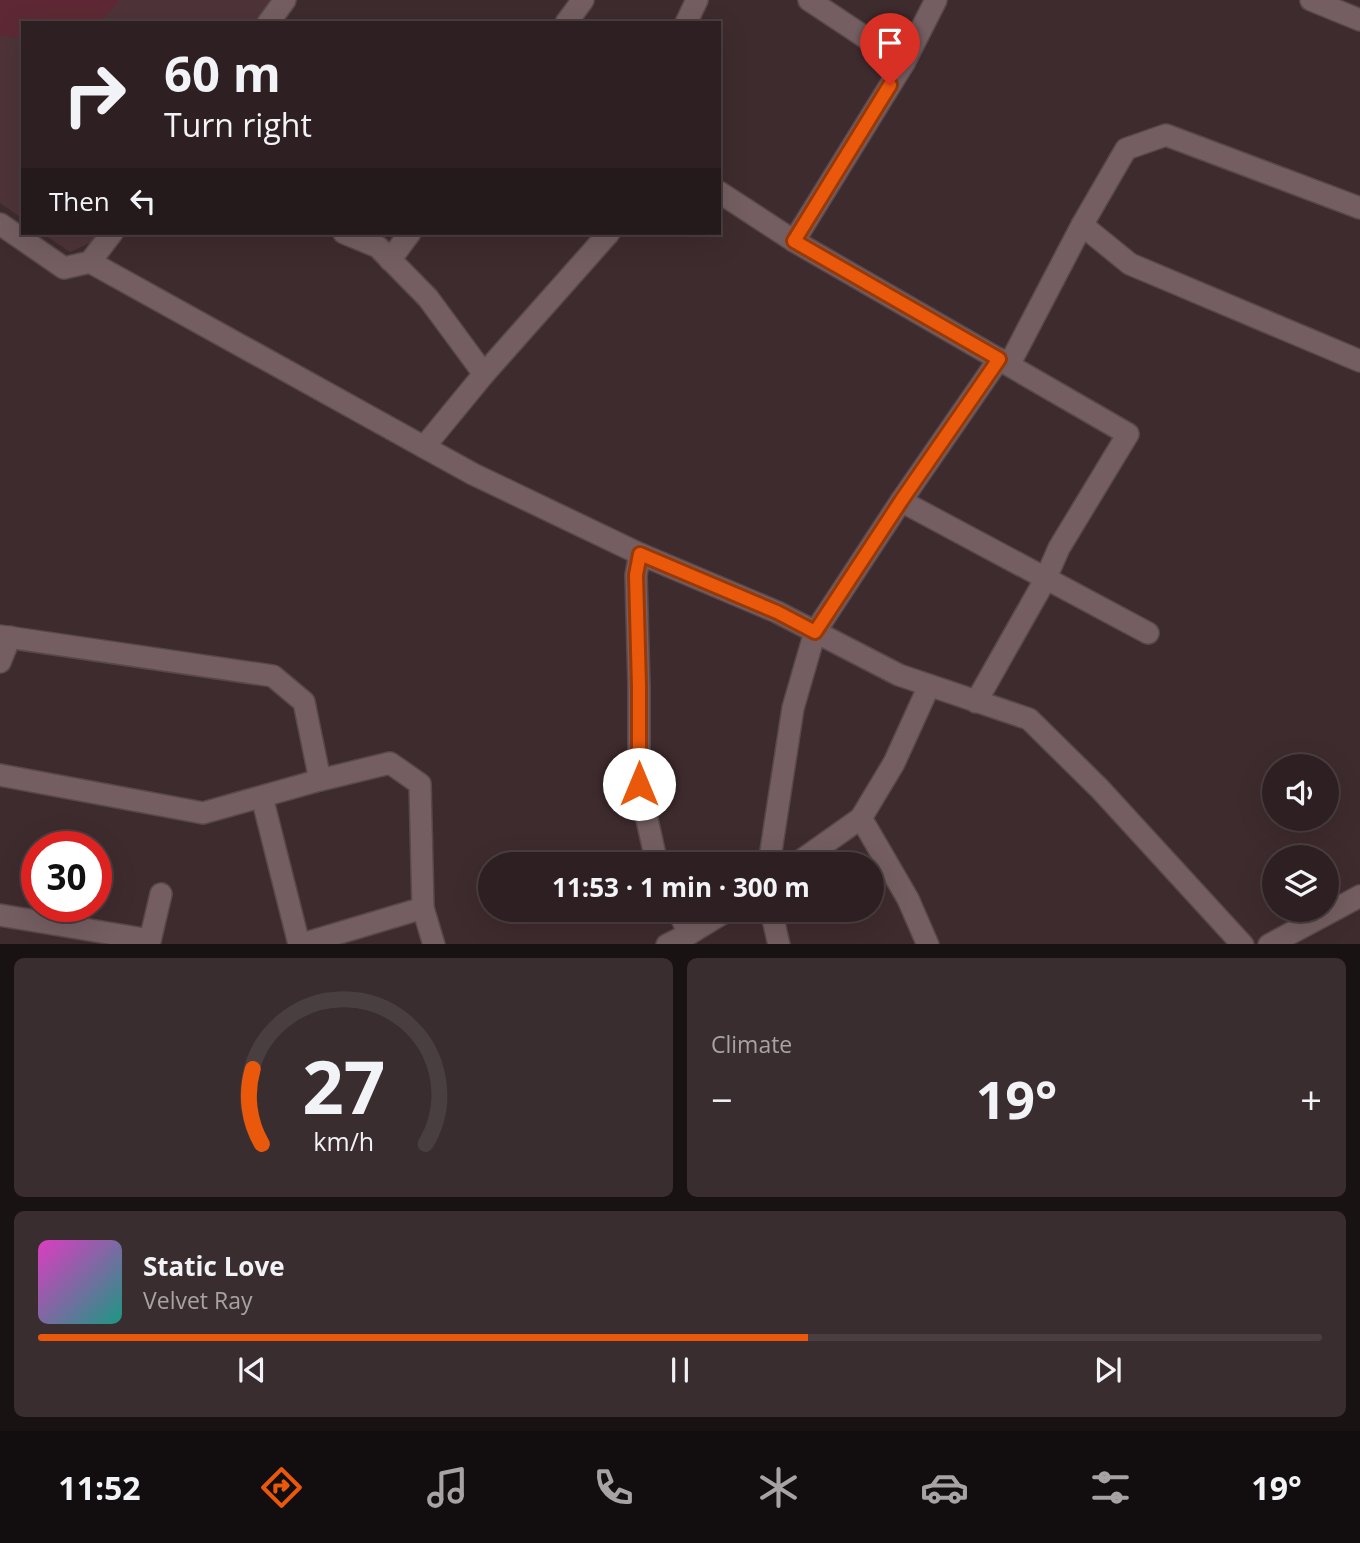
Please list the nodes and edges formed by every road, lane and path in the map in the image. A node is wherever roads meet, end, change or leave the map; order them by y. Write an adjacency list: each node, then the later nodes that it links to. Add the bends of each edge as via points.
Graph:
1 (285, 0): 8 (street)
2 (583, 0): 9 (street)
3 (697, 0): 10 (street)
4 (809, 0): 11 (street)
5 (936, 0): 11 (street)
6 (1311, 0): 7 (street)
7 (1360, 20)
8 (269, 21)
9 (567, 21)
10 (687, 21)
11 (904, 63): 20 (street)
12 (721, 193): 20 (street)
13 (1360, 208): 15 (street, via 1166,135 1126,149)
14 (0, 224): 22 (street, via 64,268)
15 (1082, 225): 23 (street, via 1130,264); 24 (street)
16 (110, 235): 22 (street)
17 (349, 235): 21 (street, via 378,247)
18 (409, 235): 21 (street)
19 (607, 235): 25 (street)
20 (794, 241): 24 (street)
21 (390, 260): 25 (street, via 428,298)
22 (90, 262): 26 (street)
23 (1360, 361)
24 (1004, 362): 27 (street); 29 (street, via 1128,434 1059,548)
25 (484, 374): 26 (street)
26 (424, 447): 28 (street)
27 (901, 501): 29 (street); 30 (street)
28 (640, 554): 30 (street); 40 (street, via 636,575 639,784)
29 (1045, 580): 31 (street); 35 (street)
30 (815, 632): 34 (street); 41 (street, via 793,708)
31 (1147, 633)
32 (5, 637): 33 (street); 37 (street, via 274,676 304,702)
33 (0, 662)
34 (929, 686): 35 (street); 39 (street, via 894,763)
35 (976, 702): 57 (street, via 1029,719)
36 (0, 775): 38 (street, via 203,813)
37 (320, 780): 38 (street); 45 (street, via 390,763 419,784)
38 (262, 797): 52 (street)
39 (861, 818): 42 (street); 56 (street)
40 (654, 852)
41 (771, 852)
42 (813, 852)
43 (161, 894): 51 (street)
44 (1360, 896): 58 (street)
45 (424, 908): 52 (street); 53 (street)
46 (0, 915): 51 (street)
47 (684, 922): 50 (street)
48 (708, 922): 50 (street)
49 (774, 922): 55 (street)
50 (689, 934): 54 (street)
51 (149, 942)
52 (299, 944)
53 (434, 944)
54 (667, 944)
55 (779, 944)
56 (929, 944)
57 (1243, 944)
58 (1269, 944)

